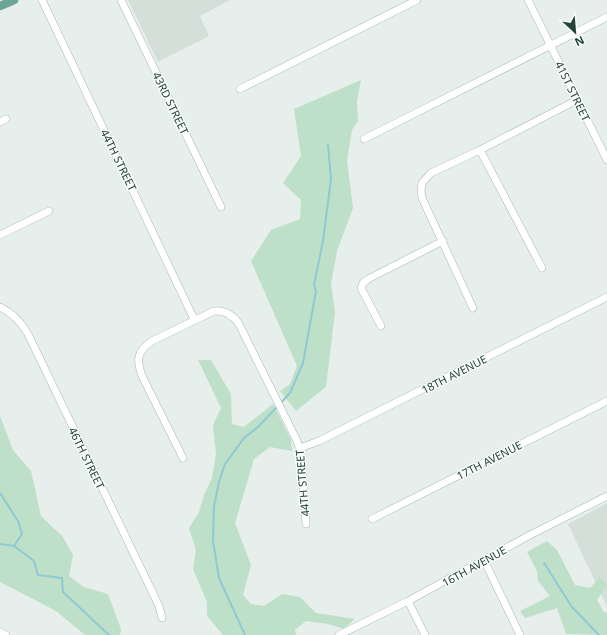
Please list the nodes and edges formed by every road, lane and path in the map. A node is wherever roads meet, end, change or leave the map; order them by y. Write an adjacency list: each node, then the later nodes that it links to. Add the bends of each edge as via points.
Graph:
1 (14, 0): 6 (main road)
2 (42, 0): 22 (street, 44TH STREET)
3 (121, 0): 14 (street, 43RD STREET)
4 (417, 0): 9 (street)
5 (528, 0): 8 (street, 41ST STREET)
6 (0, 6)
7 (607, 17): 8 (street)
8 (550, 45): 10 (street, 41ST STREET); 11 (street)
9 (240, 88)
10 (577, 100): 12 (street); 13 (street, 41ST STREET)
11 (364, 139)
12 (480, 150): 17 (street, via 431,173 422,183 422,198); 18 (street)
13 (607, 160)
14 (221, 207)
15 (49, 211): 16 (street)
16 (0, 235)
17 (443, 241): 21 (street); 23 (street, via 368,279 361,286)
18 (542, 268)
19 (607, 297): 25 (street, 18TH AVENUE, via 319,441)
20 (0, 307): 32 (street, 46TH STREET, via 20,321 28,334 159,606)
21 (473, 308)
22 (194, 320): 25 (street, 44TH STREET, via 222,311 230,314 239,324); 26 (street, via 152,340 141,350 138,359 143,378)
23 (381, 326)
24 (607, 401): 28 (street, 17TH AVENUE)
25 (300, 448): 29 (street, 44TH STREET)
26 (184, 458)
27 (607, 496): 30 (street, 16TH AVENUE)
28 (372, 518)
29 (306, 524)
30 (484, 560): 31 (street, 16TH AVENUE); 37 (street)
31 (408, 601): 35 (street, 16TH AVENUE); 36 (street)
32 (162, 618)
33 (0, 632): 34 (street)
34 (6, 635)
35 (339, 635)
36 (425, 635)
37 (520, 635)

